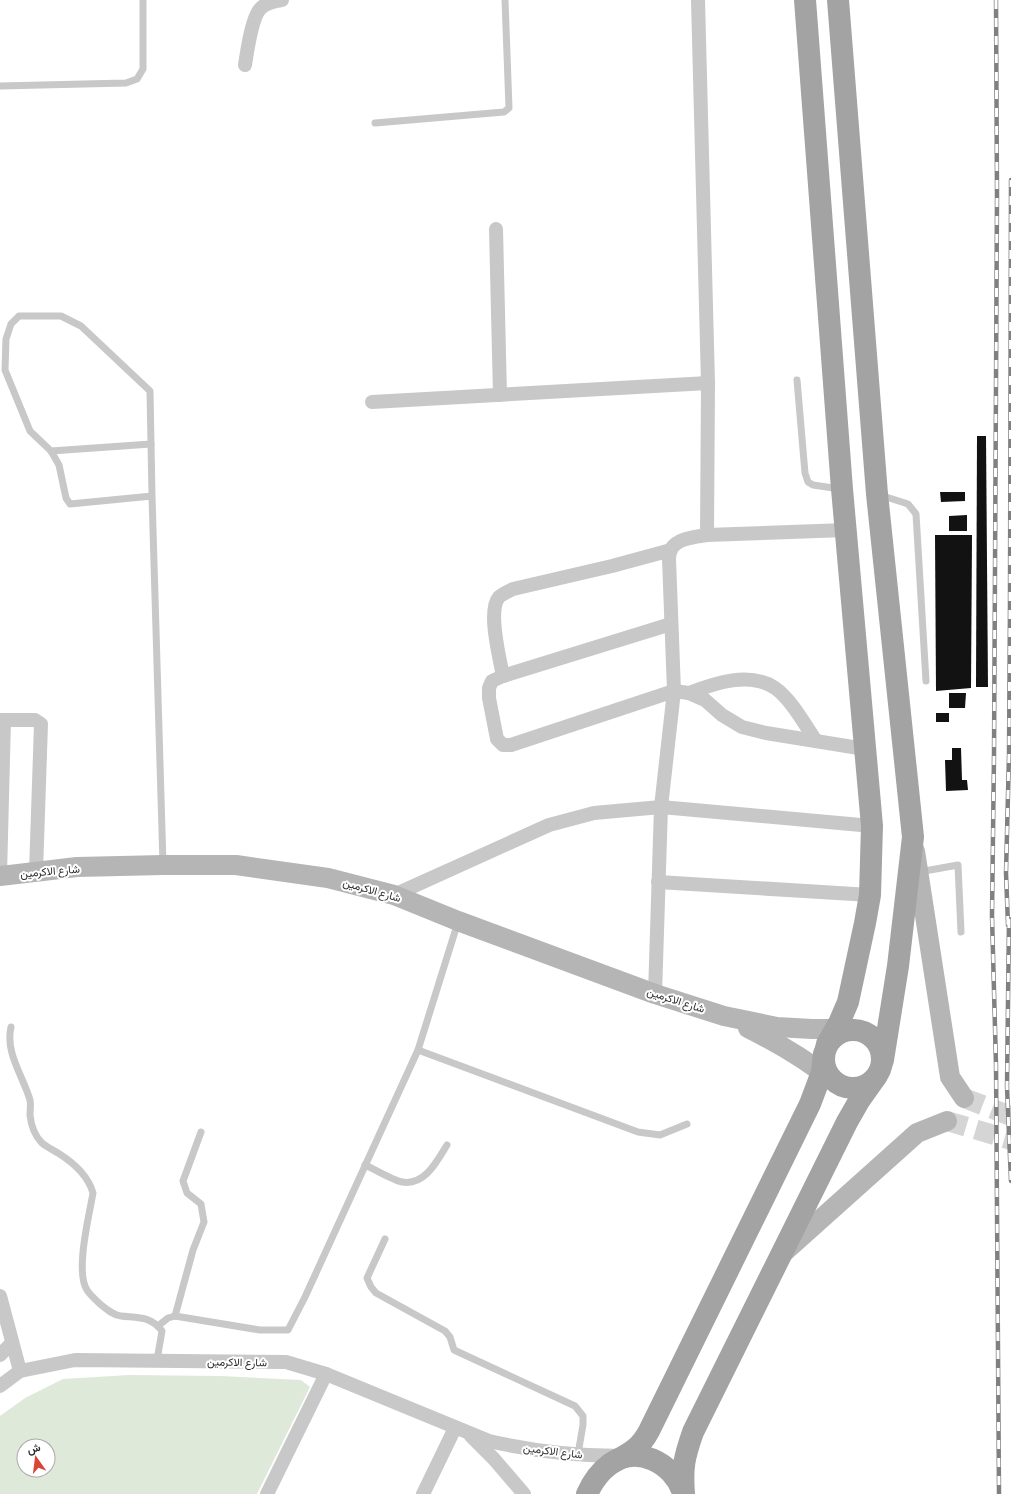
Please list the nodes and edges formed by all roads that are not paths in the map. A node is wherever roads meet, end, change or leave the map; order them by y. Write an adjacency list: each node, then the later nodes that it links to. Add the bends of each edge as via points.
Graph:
1 (143, 0): 8 (lane, via 143,69 137,79 126,83)
2 (282, 0): 7 (street, via 261,7 255,17)
3 (504, 0): 9 (lane, via 509,108 504,112)
4 (698, 0): 12 (street)
5 (805, 0): 18 (main road)
6 (838, 0): 17 (main road)
7 (245, 65)
8 (0, 86)
9 (374, 123)
10 (496, 228): 13 (street)
11 (797, 380): 19 (lane, via 805,473 808,482)
12 (708, 383): 13 (street); 24 (street)
13 (500, 395): 14 (street)
14 (372, 402)
15 (151, 444): 16 (lane); 16 (lane, via 150,391 81,326 61,316 20,316 11,324 6,339 5,370 30,431); 21 (lane)
16 (51, 451): 21 (lane, via 59,465 66,498 70,504)
17 (875, 462): 18 (main road, via 859,472 850,471); 20 (main road)
18 (840, 464): 19 (main road)
19 (842, 489): 23 (main road)
20 (877, 494): 22 (main road); 28 (lane, via 908,504 916,514)
21 (152, 496): 37 (lane)
22 (879, 515): 23 (main road, via 869,508 860,506 849,511); 36 (main road)
23 (846, 522): 24 (street); 33 (main road)
24 (707, 535): 25 (street, via 691,537 678,543)
25 (671, 550): 26 (street); 27 (street, via 513,589 499,597 494,624)
26 (671, 624): 27 (street); 29 (street)
27 (503, 676): 29 (street, via 492,681 489,688 498,740 502,745 511,745)
28 (926, 680)
29 (674, 691): 30 (street); 34 (street)
30 (689, 692): 32 (street, via 705,700 722,715 742,727); 32 (street, via 718,682 757,680 775,688 793,706)
31 (2, 720): 38 (street, via 35,720 42,724); 40 (street)
32 (816, 741): 33 (street)
33 (865, 749): 35 (main road)
34 (661, 807): 35 (street); 41 (street); 42 (street, via 594,813 549,825)
35 (872, 826): 43 (main road)
36 (913, 837): 39 (street); 51 (main road, via 898,966)
37 (163, 865): 38 (street, شارع الاكرمين); 42 (street, شارع الاكرمين, via 236,866 267,870 328,878)
38 (36, 872): 40 (street, شارع الاكرمين)
39 (918, 872): 45 (lane, via 958,865); 52 (street, via 950,1077)
40 (0, 875)
41 (658, 882): 43 (street); 46 (street)
42 (394, 895): 44 (street, شارع الاكرمين)
43 (870, 895): 50 (main road, via 848,1002)
44 (458, 921): 46 (street, شارع الاكرمين); 49 (lane)
45 (961, 932)
46 (656, 994): 47 (street, شارع الاكرمين)
47 (724, 1016): 50 (street, شارع الاكرمين, via 785,1047); 50 (street, شارع الاكرمين, via 777,1027 812,1030)
48 (11, 1027): 62 (lane, via 9,1033 13,1061 30,1101 30,1117 34,1132 42,1143 65,1157 82,1172 93,1193 82,1258 87,1290 107,1310 118,1316 148,1319)
49 (418, 1050): 54 (lane, via 638,1132 660,1136); 57 (lane)
50 (832, 1052): 51 (main road, via 842,1087 851,1089 869,1084); 51 (main road, via 863,1031 880,1047); 71 (main road, via 810,1104 649,1431 643,1442)
51 (879, 1069): 59 (main road, via 847,1122)
52 (964, 1098)
53 (947, 1121): 59 (street, via 917,1133)
54 (687, 1124)
55 (201, 1132): 61 (lane, via 183,1181 186,1193 201,1204 204,1222 193,1250)
56 (447, 1145): 57 (lane, via 434,1167 424,1177 414,1181 402,1182)
57 (365, 1165): 61 (lane, via 288,1330 260,1330)
58 (385, 1239): 70 (lane, via 368,1278 376,1293 445,1332 454,1350 575,1406 583,1416)
59 (782, 1254): 72 (main road, via 693,1432 682,1470)
60 (0, 1296): 63 (street)
61 (175, 1316): 62 (lane)
62 (158, 1326): 65 (lane, via 162,1331)
63 (12, 1343): 64 (street); 66 (street)
64 (0, 1355)
65 (157, 1360): 66 (street, شارع الاكرمين, via 75,1360); 67 (street, شارع الاكرمين, via 286,1362)
66 (20, 1371): 68 (street, شارع الاكرمين)
67 (326, 1374): 69 (street, شارع الاكرمين); 73 (street)
68 (0, 1386)
69 (461, 1430): 70 (street, شارع الاكرمين, via 513,1447); 74 (street); 75 (street, شارع الاكرمين, via 494,1458)
70 (578, 1454): 71 (street, شارع الاكرمين)
71 (625, 1459): 72 (main road, via 657,1461 670,1470); 76 (main road, via 598,1474)
72 (684, 1490)
73 (267, 1494)
74 (423, 1494)
75 (524, 1494)
76 (586, 1494)

